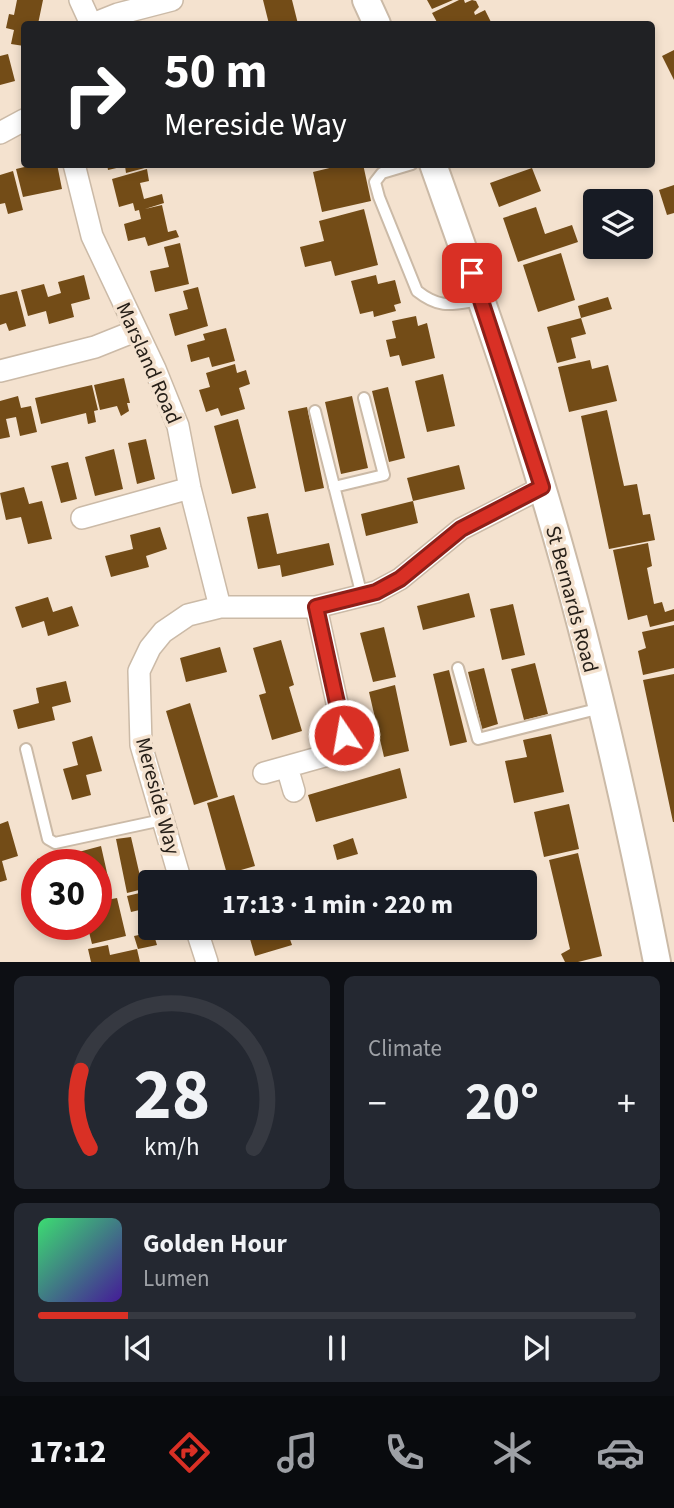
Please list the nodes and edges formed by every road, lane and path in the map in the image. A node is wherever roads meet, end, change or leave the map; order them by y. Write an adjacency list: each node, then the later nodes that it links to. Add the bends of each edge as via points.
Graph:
1 (79, 0): 4 (street)
2 (172, 0): 5 (street)
3 (366, 0): 6 (street)
4 (90, 21)
5 (99, 21)
6 (376, 21)
7 (21, 122): 8 (street)
8 (0, 134)
9 (75, 168): 13 (street, Marsland Road, via 92,236)
10 (399, 168): 12 (lane, via 382,173 375,182 416,291 442,305)
11 (434, 168): 12 (street, St Bernards Road)
12 (481, 300): 18 (street, St Bernards Road)
13 (135, 331): 14 (street, via 95,347); 19 (street, Marsland Road, via 178,426)
14 (0, 371)
15 (364, 398): 17 (lane, via 384,475)
16 (315, 411): 17 (lane)
17 (334, 487): 21 (lane)
18 (542, 487): 21 (street, Mereside Way, via 461,529 400,579); 25 (street, St Bernards Road)
19 (190, 488): 20 (street); 22 (street, Marsland Road)
20 (82, 518)
21 (362, 596): 23 (street, Mereside Way)
22 (220, 607): 23 (street, Mereside Way); 30 (street, Mereside Way, via 188,615 163,632 139,671 141,745)
23 (316, 607): 27 (street, via 344,735 332,754)
24 (458, 668): 25 (lane, via 478,739)
25 (601, 708): 34 (street, St Bernards Road)
26 (26, 749): 30 (lane, via 48,839 55,843)
27 (287, 767): 28 (street); 29 (street)
28 (264, 773)
29 (294, 791)
30 (162, 820): 31 (street, Mereside Way)
31 (177, 870)
32 (200, 940): 33 (street)
33 (206, 962)
34 (657, 962)

